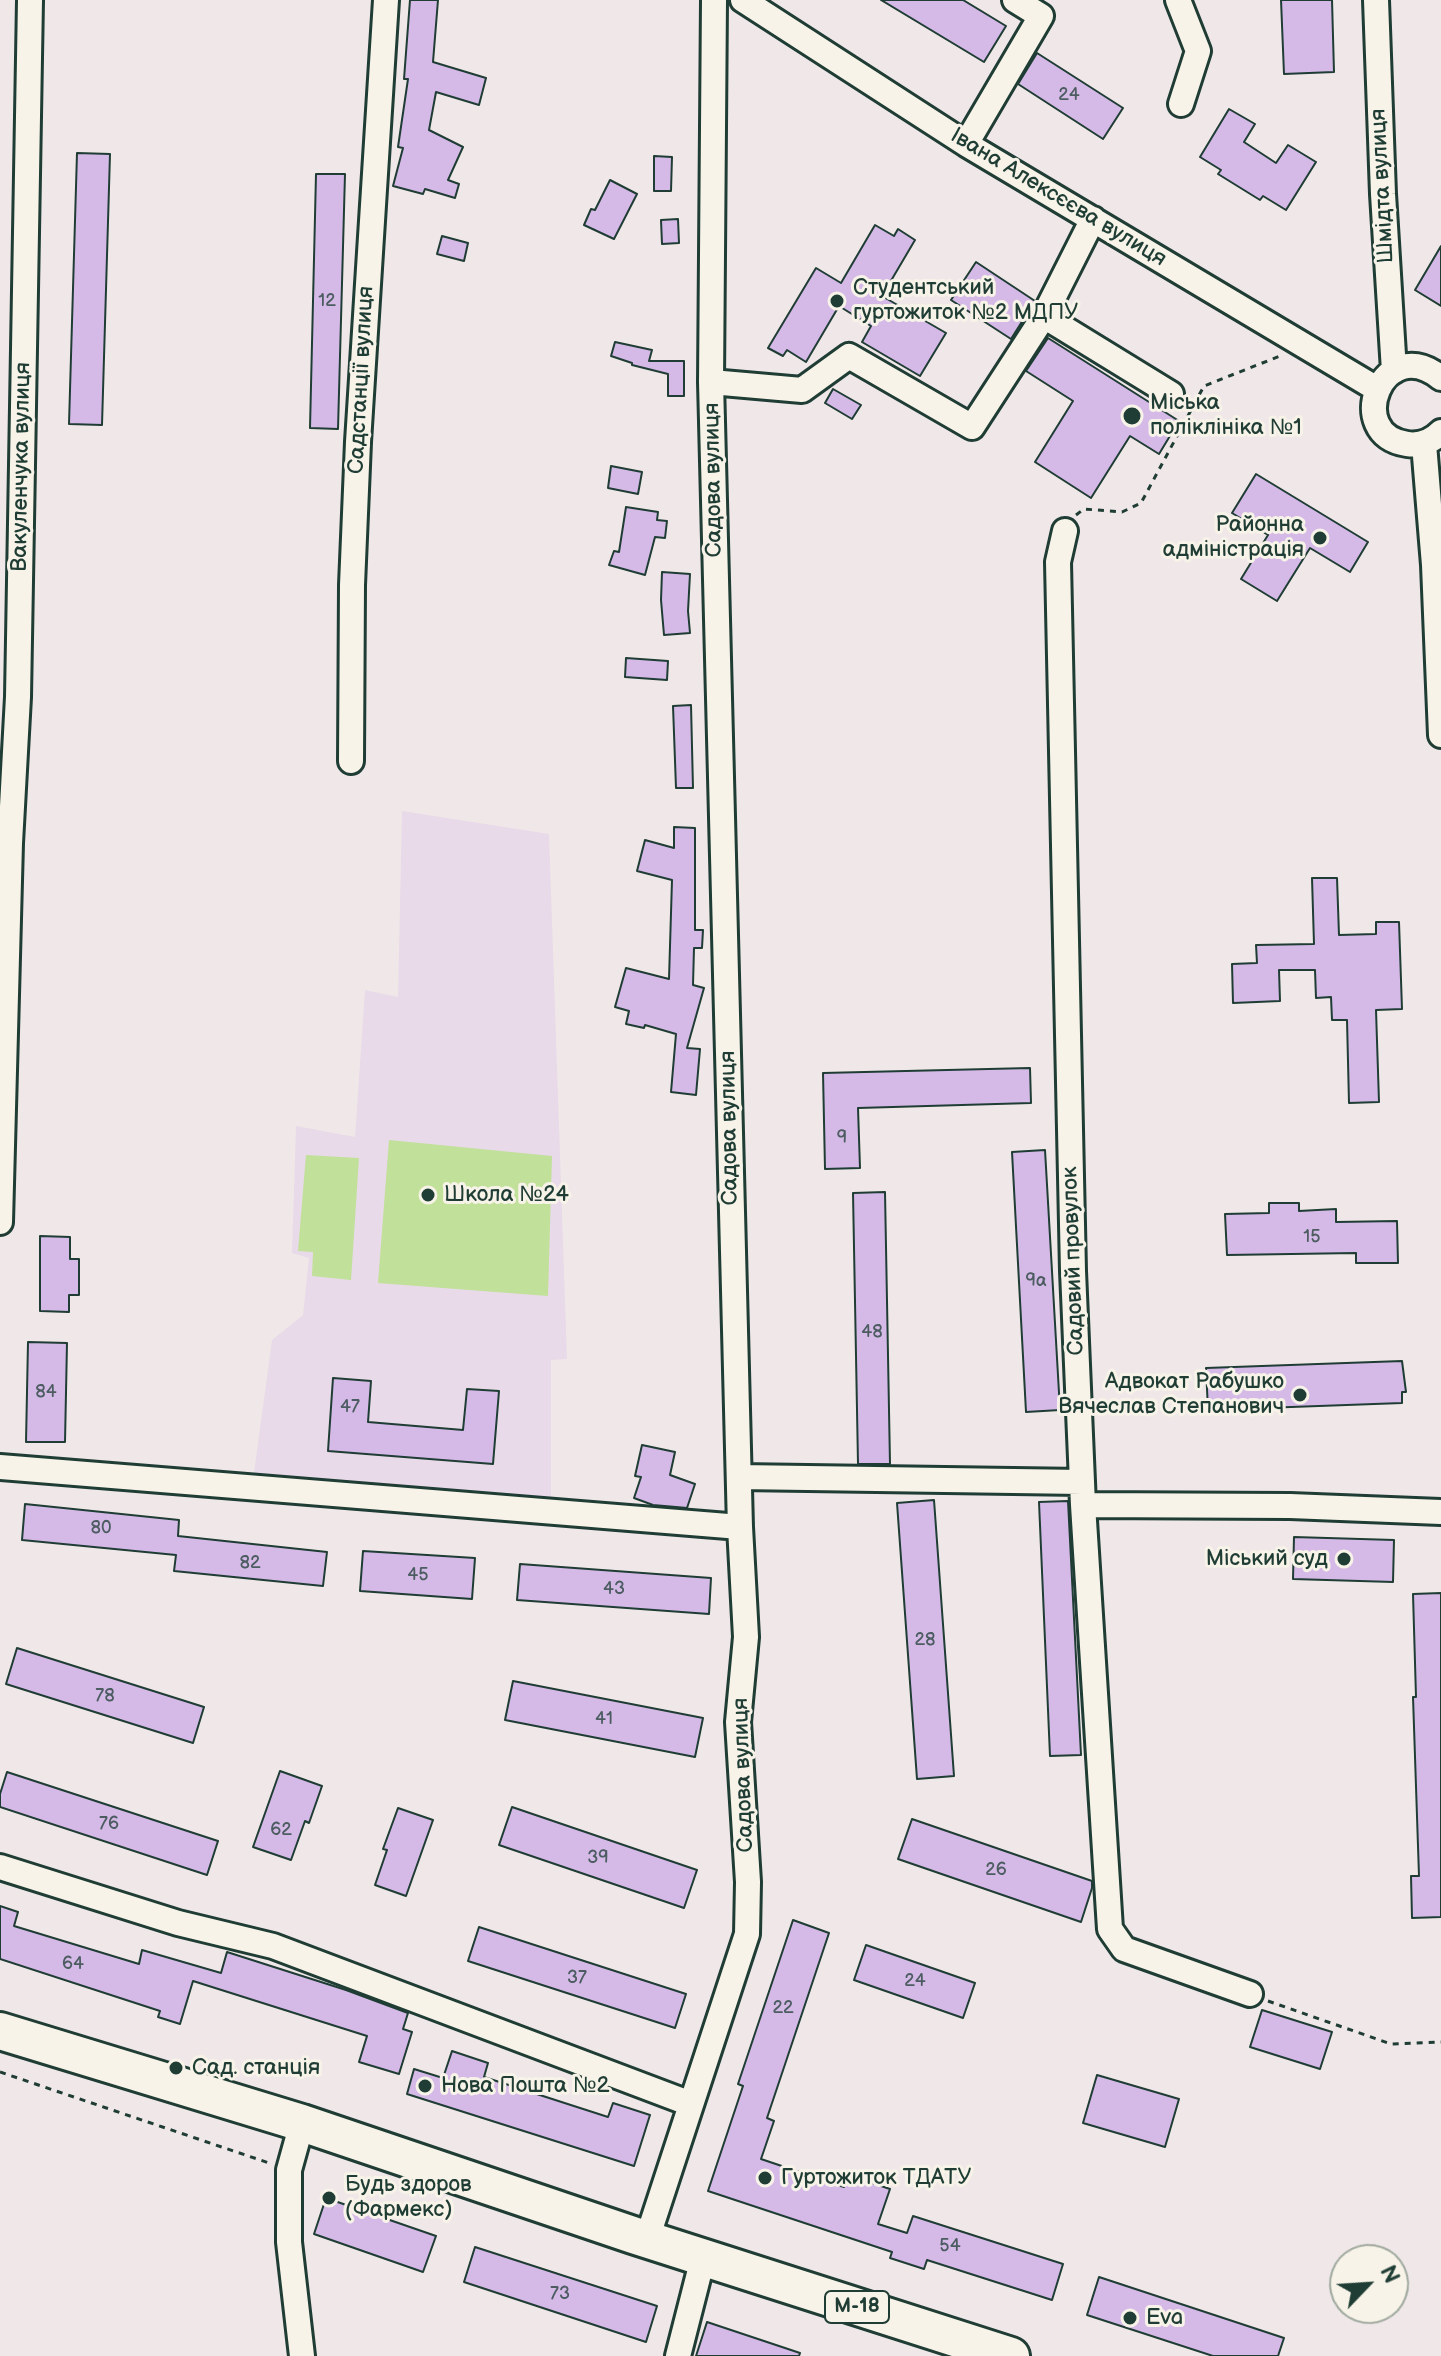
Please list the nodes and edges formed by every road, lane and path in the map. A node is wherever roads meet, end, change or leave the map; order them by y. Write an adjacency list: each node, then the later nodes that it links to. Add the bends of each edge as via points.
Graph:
1 (30, 0): 21 (street, Вакуленчука вулиця)
2 (386, 0): 23 (street, Садстанції вулиця, via 358,442)
3 (714, 0): 15 (street, Садова вулиця)
4 (743, 0): 9 (street, Івана Алексєєва вулиця)
5 (1015, 0): 9 (street, via 1041,16)
6 (1178, 0): 8 (street, via 1198,51)
7 (1376, 0): 13 (street, Шмідта вулиця)
8 (1181, 104)
9 (966, 144): 10 (street, Івана Алексєєва вулиця)
10 (1093, 219): 11 (street); 12 (street, Івана Алексєєва вулиця)
11 (1044, 316): 15 (street, via 972,427 849,356 802,390); 17 (street)
12 (1305, 347): 16 (street, Івана Алексєєва вулиця); 19 (path, via 1204,386 1141,503 1122,512 1084,509)
13 (1394, 371): 14 (street, via 1419,367); 16 (street)
14 (1441, 378)
15 (711, 382): 27 (street, Садова вулиця)
16 (1377, 389): 18 (street, via 1374,414 1379,426 1411,445)
17 (1171, 394)
18 (1432, 438): 20 (street)
19 (1065, 531): 28 (street, Садовий провулок, via 1058,562)
20 (1437, 550): 22 (street)
21 (9, 697): 24 (street, Вакуленчука вулиця)
22 (1441, 735)
23 (351, 761)
24 (2, 1085): 25 (street, Вакуленчука вулиця)
25 (0, 1222)
26 (0, 1467): 30 (street)
27 (739, 1477): 28 (street); 30 (street, Садова вулиця)
28 (1082, 1494): 29 (street); 32 (street, Садовий провулок, via 1110,1929 1124,1949)
29 (1441, 1512)
30 (740, 1527): 36 (street, Садова вулиця, via 746,1637 738,1722 747,1934)
31 (0, 1867): 36 (street, via 178,1923 273,1946)
32 (1250, 1994): 34 (path, via 1391,2044)
33 (0, 2031): 37 (highway, М-18)
34 (1441, 2042)
35 (0, 2072): 38 (path)
36 (691, 2104): 39 (street, Садова вулиця)
37 (302, 2123): 38 (street); 39 (highway, М-18)
38 (289, 2170): 41 (street, via 289,2242)
39 (647, 2239): 40 (highway, М-18)
40 (703, 2258): 42 (street); 43 (highway, М-18)
41 (302, 2356)
42 (678, 2356)
43 (1011, 2356)

